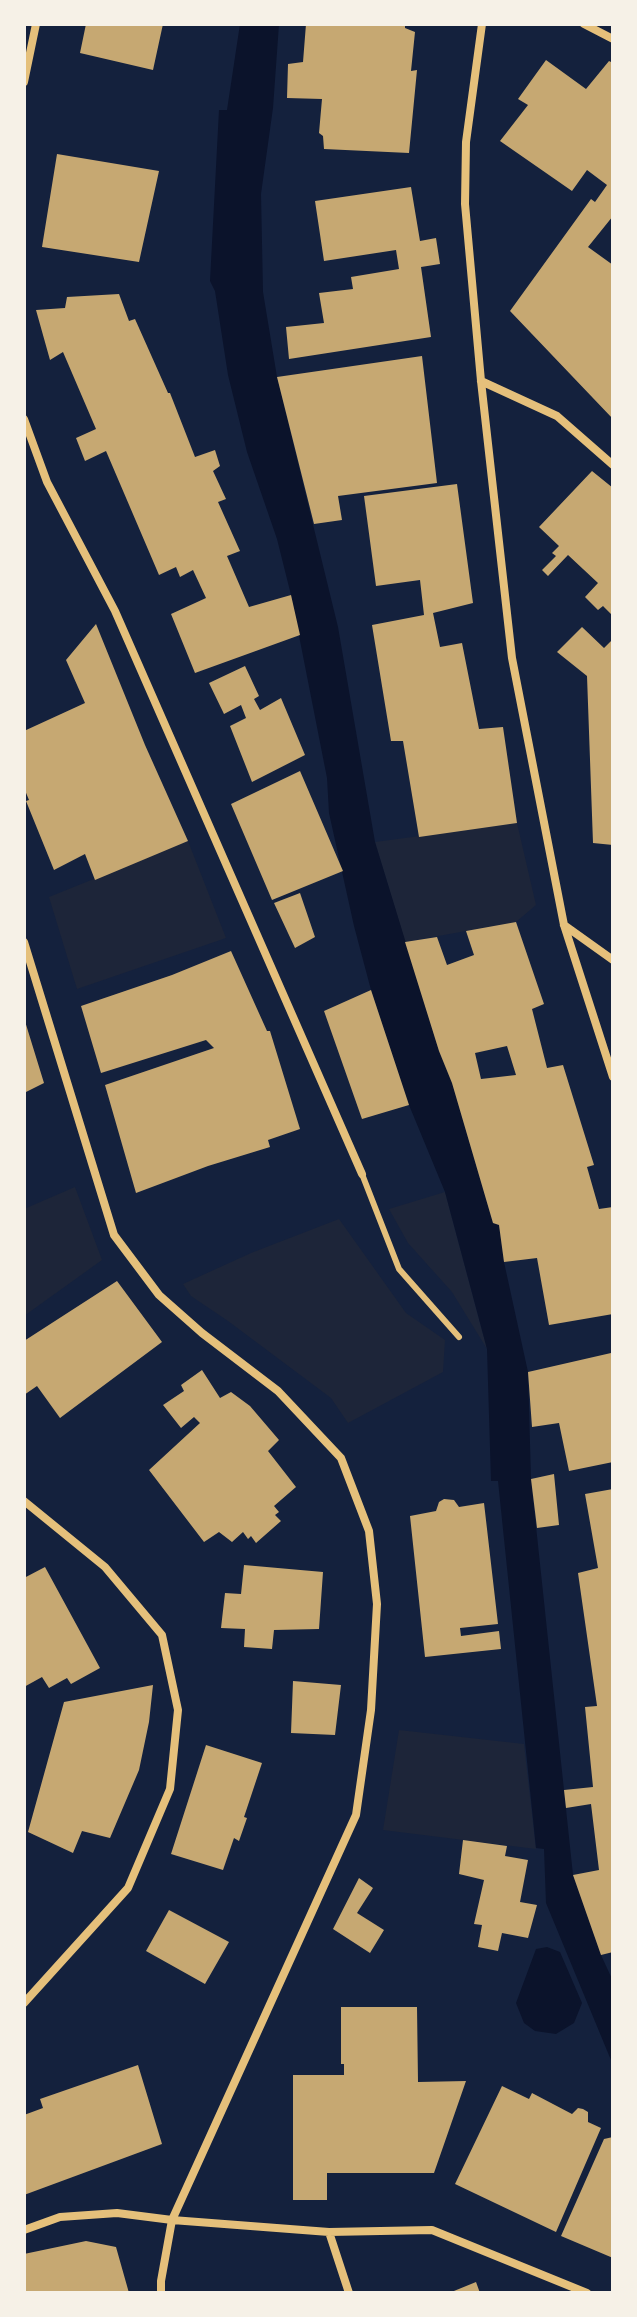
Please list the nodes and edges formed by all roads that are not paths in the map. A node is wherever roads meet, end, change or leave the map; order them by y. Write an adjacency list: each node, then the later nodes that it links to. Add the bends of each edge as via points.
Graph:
1 (36, 24): 5 (street)
2 (482, 24): 6 (street, via 466,142 465,204)
3 (584, 24): 4 (street)
4 (613, 39)
5 (24, 82)
6 (481, 381): 8 (street, via 557,416); 9 (street, via 512,658)
7 (24, 419): 13 (street, via 47,482 115,611)
8 (613, 465)
9 (564, 925): 11 (street); 12 (street)
10 (24, 942): 17 (street, via 114,1235 159,1295 278,1391 341,1458 369,1531 376,1589 371,1710 356,1815)
11 (613, 960)
12 (613, 1077)
13 (362, 1174): 14 (lane, via 399,1269)
14 (459, 1337)
15 (24, 1501): 16 (street, via 105,1567 162,1635 178,1710 170,1789 128,1888)
16 (24, 2003)
17 (172, 2220): 18 (street, via 117,2213 60,2217); 19 (street); 20 (street)
18 (24, 2230)
19 (329, 2232): 21 (street); 22 (street, via 432,2230)
20 (161, 2293)
21 (349, 2293)
22 (587, 2293)

